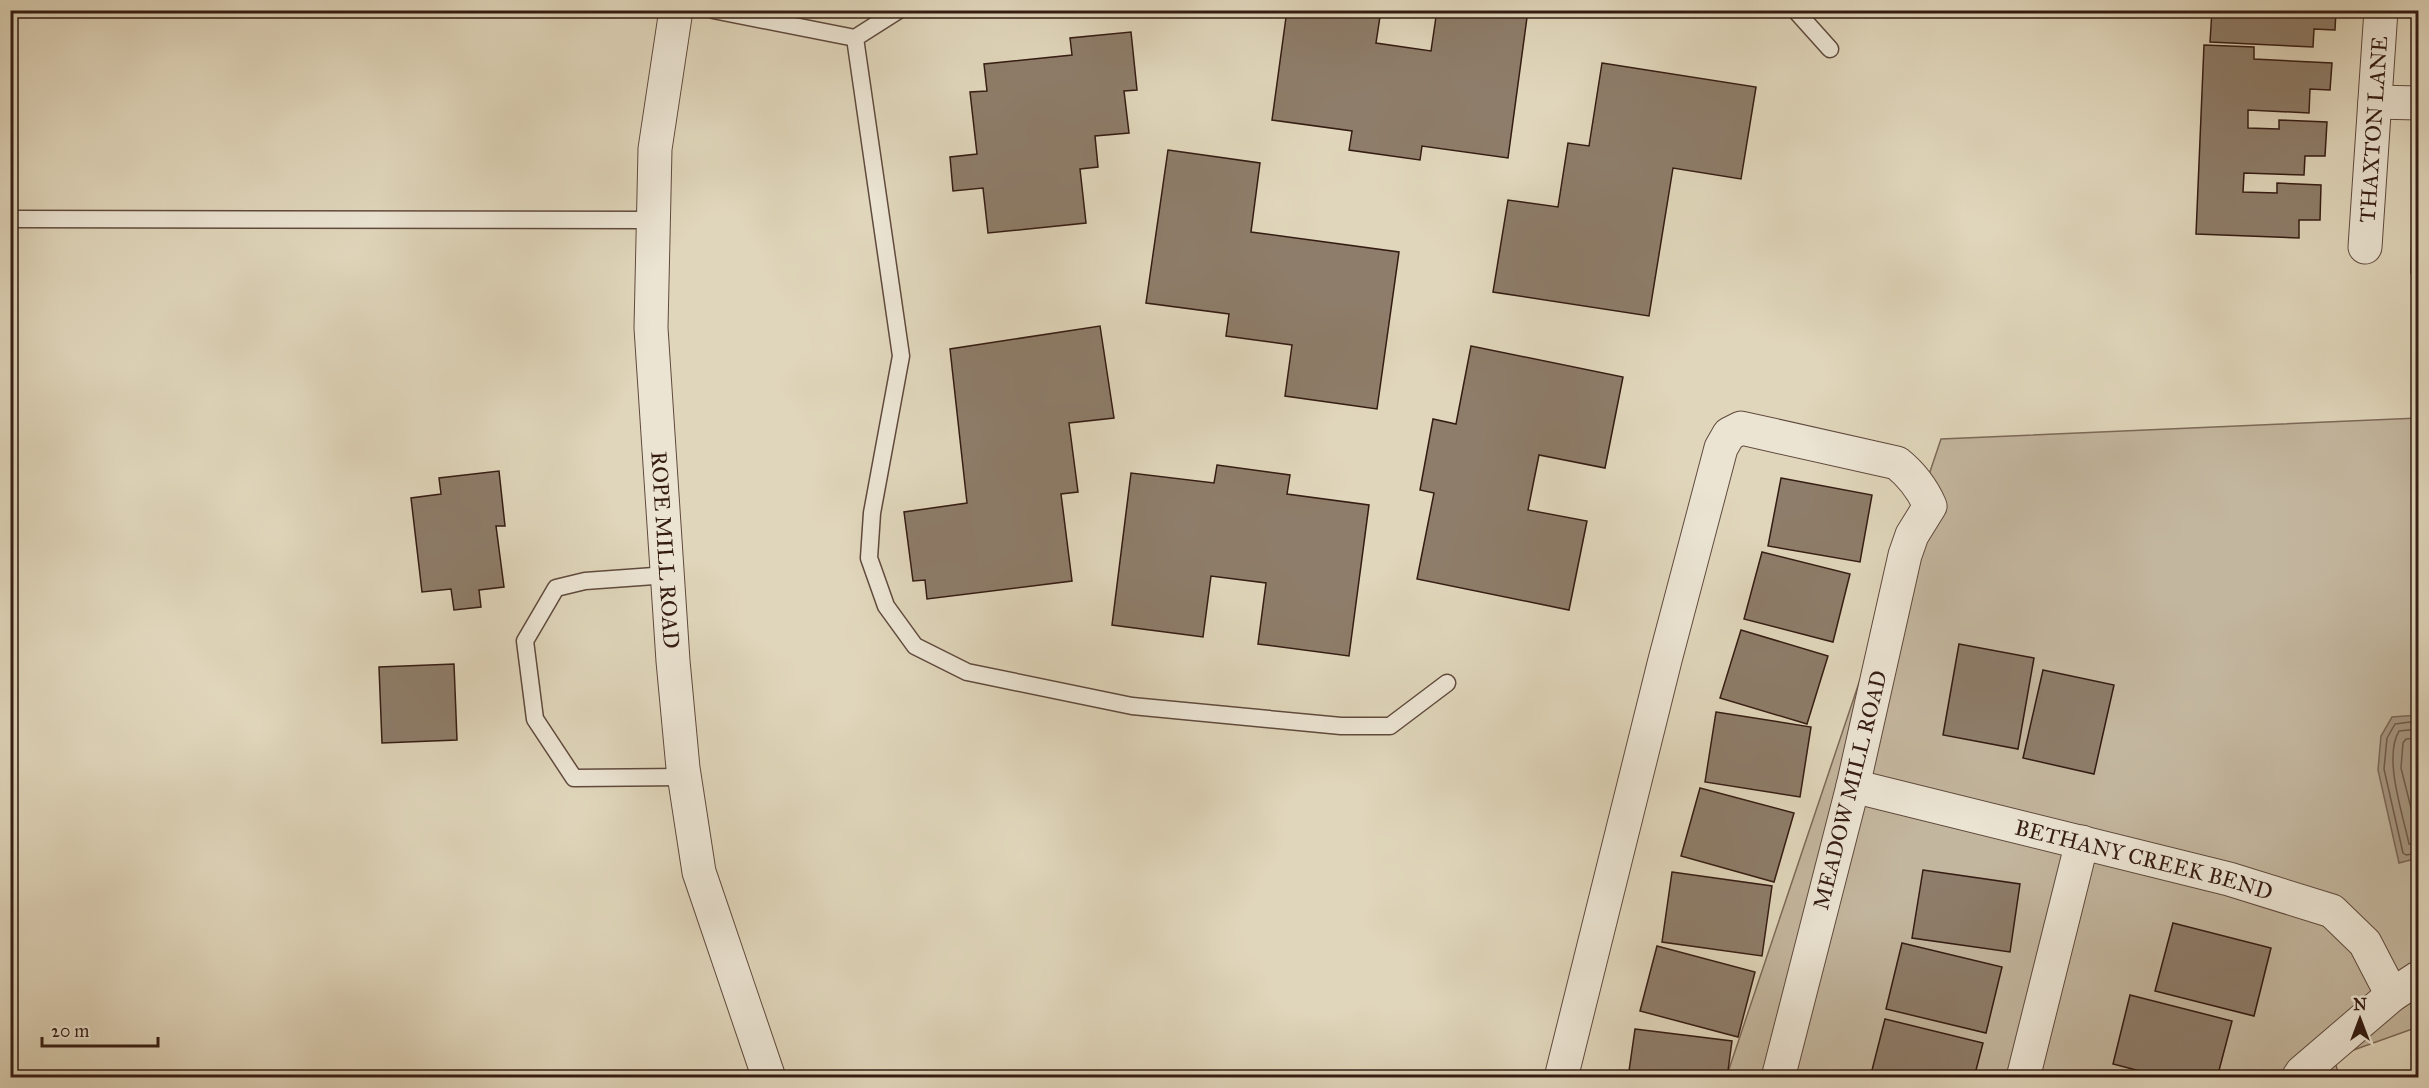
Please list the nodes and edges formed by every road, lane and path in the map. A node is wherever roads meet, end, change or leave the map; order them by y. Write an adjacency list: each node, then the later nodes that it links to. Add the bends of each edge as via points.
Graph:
1 (676, 10): 11 (street, ROPE MILL ROAD, via 655,148)
2 (713, 10): 6 (lane)
3 (899, 10): 6 (lane)
4 (1795, 10): 7 (lane)
5 (2381, 10): 8 (street, THAXTON LANE)
6 (855, 38): 14 (lane, via 901,356 872,513 869,558 886,606 915,646 967,672 1132,706 1341,726 1390,726)
7 (1830, 49)
8 (2375, 102): 9 (street); 12 (street, THAXTON LANE)
9 (2418, 102)
10 (10, 219): 11 (lane)
11 (654, 220): 13 (street, ROPE MILL ROAD, via 651,328)
12 (2365, 246)
13 (668, 575): 15 (street, ROPE MILL ROAD); 15 (lane, via 585,581 556,588 525,641 535,718 574,778)
14 (1447, 683)
15 (684, 777): 19 (street, ROPE MILL ROAD, via 699,872)
16 (1853, 786): 17 (street, BETHANY CREEK BEND); 20 (street, MEADOW MILL ROAD, via 1905,555 1930,506 1923,490 1897,463 1741,428 1728,434 1721,448); 21 (street, MEADOW MILL ROAD)
17 (2082, 842): 18 (street, BETHANY CREEK BEND, via 2229,879 2332,911); 22 (street)
18 (2405, 986): 23 (street)
19 (769, 1077)
20 (1561, 1077)
21 (1778, 1077)
22 (2023, 1077)
23 (2298, 1077)

